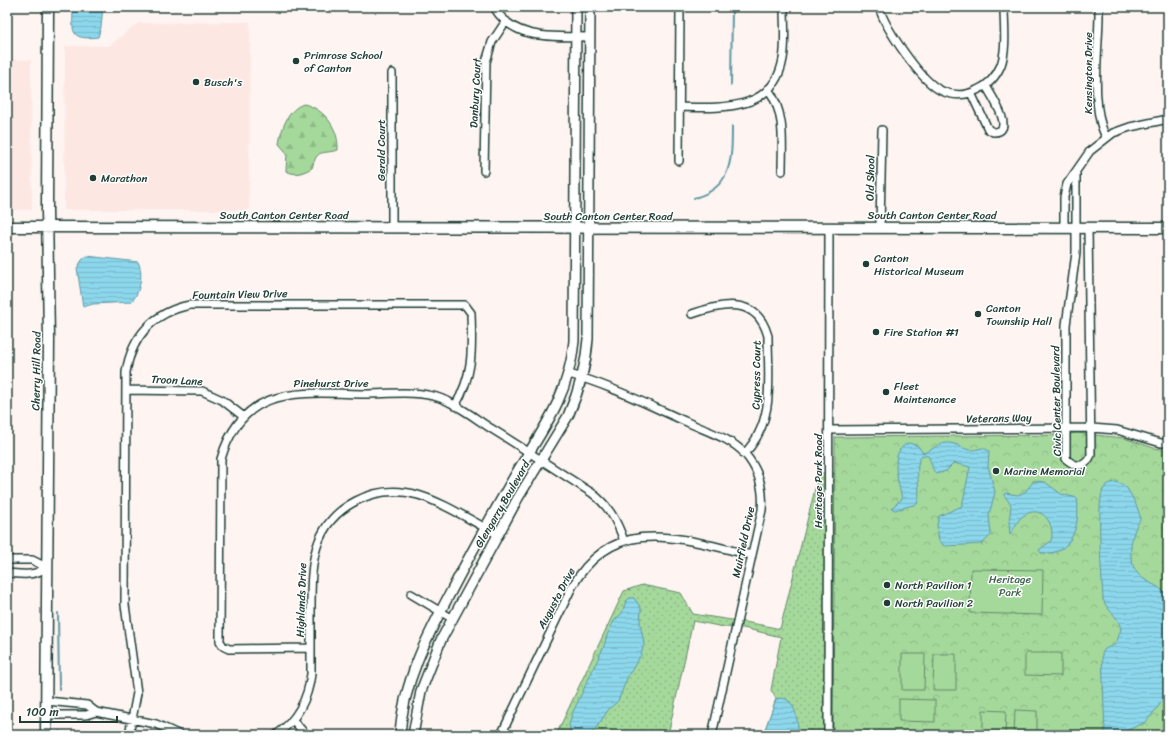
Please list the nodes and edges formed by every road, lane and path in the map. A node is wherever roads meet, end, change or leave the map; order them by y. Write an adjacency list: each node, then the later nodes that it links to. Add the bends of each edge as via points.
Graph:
1 (48, 7): 29 (main road, Cherry Hill Road)
2 (494, 7): 10 (street)
3 (576, 7): 11 (street, Glengarry Boulevard)
4 (590, 7): 12 (street, Glengarry Boulevard)
5 (680, 7): 19 (street)
6 (784, 7): 17 (street, via 783,61 780,71)
7 (879, 7): 18 (street, via 893,36 932,85 955,95)
8 (1004, 7): 16 (street, via 1002,63)
9 (1099, 7): 22 (street, Kensington Drive, via 1097,108 1102,131)
10 (506, 21): 11 (street, via 514,28 532,35); 26 (street, Danbury Court, via 492,42 486,62)
11 (576, 36): 12 (street); 13 (street, Glengarry Boulevard)
12 (589, 37): 14 (street, Glengarry Boulevard)
13 (575, 71): 14 (street); 23 (street, Glengarry Boulevard)
14 (589, 71): 24 (street, Glengarry Boulevard)
15 (392, 73): 33 (street, Gerald Court)
16 (986, 86): 18 (street); 18 (street, via 1004,121 1003,128 999,131 992,132 988,129)
17 (768, 89): 19 (street, via 751,101 732,106); 27 (street, via 781,115)
18 (971, 93)
19 (680, 107): 25 (street)
20 (1168, 119): 22 (street, via 1130,127)
21 (882, 130): 32 (street, Old Shool)
22 (1106, 137): 28 (street, via 1090,151)
23 (575, 161): 24 (street); 34 (street, Glengarry Boulevard)
24 (588, 161): 35 (street, Glengarry Boulevard)
25 (679, 161)
26 (484, 171)
27 (782, 171)
28 (1076, 173): 36 (street, via 1067,184); 37 (street, Civic Center Boulevard)
29 (47, 226): 30 (main road, South Canton Center Road); 33 (main road, South Canton Center Road); 60 (main road, Cherry Hill Road, via 49,338)
30 (7, 227)
31 (830, 227): 32 (main road, South Canton Center Road); 35 (main road, South Canton Center Road); 50 (street, Heritage Park Road)
32 (880, 227): 36 (main road, South Canton Center Road)
33 (392, 228): 34 (main road, South Canton Center Road)
34 (574, 228): 35 (main road, South Canton Center Road); 41 (street, Glengarry Boulevard)
35 (588, 228): 42 (street, Glengarry Boulevard)
36 (1064, 228): 37 (main road, South Canton Center Road)
37 (1075, 228): 38 (main road, South Canton Center Road); 48 (street, Civic Center Boulevard, via 1076,253 1066,325)
38 (1088, 228): 39 (main road, South Canton Center Road); 49 (street, Civic Center Boulevard)
39 (1168, 228)
40 (692, 314): 53 (street, Cypress Court, via 732,304 755,314 766,328 766,416 758,438)
41 (574, 325): 42 (street); 43 (street, Glengarry Boulevard)
42 (588, 325): 44 (street, Glengarry Boulevard)
43 (569, 374): 44 (street, Muirfield Drive); 52 (street, Glengarry Boulevard, via 553,413)
44 (582, 378): 53 (street, Muirfield Drive, via 608,386 725,440); 54 (street, Glengarry Boulevard, via 568,416)
45 (126, 390): 46 (street, Fountain View Drive, via 128,361 138,337 157,318 180,307 199,304 462,305 468,307 471,313 471,360 466,384); 47 (street, Troon Lane, via 202,391 222,400); 71 (street, Fountain View Drive, via 125,605 137,686)
46 (455, 406): 47 (street, Pinehurst Drive, via 439,398 419,394 296,394 267,401); 52 (street, Pinehurst Drive)
47 (244, 417): 65 (street, Pinehurst Drive, via 228,438 220,466 220,641 229,649)
48 (1067, 428): 49 (street, Veterans Way); 49 (street, Civic Center Boulevard, via 1066,459 1082,466 1088,463 1091,455); 50 (street, Veterans Way)
49 (1091, 428): 51 (street, Veterans Way, via 1117,430)
50 (829, 430): 82 (street, Heritage Park Road)
51 (1168, 443)
52 (529, 453): 54 (street, Pinehurst Drive); 55 (street, Glengarry Boulevard)
53 (744, 454): 58 (street, Muirfield Drive, via 757,473 763,494)
54 (541, 460): 56 (street, Glengarry Boulevard); 57 (street, Pinehurst Drive, via 602,501 615,518)
55 (484, 528): 56 (street, Highlands Drive); 63 (street, Glengarry Boulevard); 65 (street, Highlands Drive, via 428,499 406,493 374,494 346,507 325,528 314,554 311,571)
56 (497, 534): 64 (street, Glengarry Boulevard)
57 (624, 541): 58 (street, Augusta Drive, via 643,536 665,536); 80 (street, Augusta Drive, via 599,555 578,577)
58 (752, 555): 81 (street, Muirfield Drive)
59 (7, 560): 60 (street, via 32,560)
60 (46, 567): 61 (street, via 36,573); 68 (main road, Cherry Hill Road)
61 (7, 573)
62 (411, 594): 63 (street)
63 (440, 612): 64 (street); 66 (street, Glengarry Boulevard, via 420,652)
64 (452, 619): 67 (street, Glengarry Boulevard, via 432,660)
65 (311, 648): 72 (street, Highlands Drive, via 309,688)
66 (408, 686): 67 (street); 78 (street, Glengarry Boulevard)
67 (421, 691): 79 (street, Glengarry Boulevard)
68 (47, 701): 69 (street, via 87,705); 70 (main road, Cherry Hill Road)
69 (96, 712): 70 (street, via 86,716); 71 (street)
70 (47, 715): 74 (main road, Cherry Hill Road)
71 (133, 719): 75 (street, Fountain View Drive); 76 (street, via 162,726)
72 (293, 720): 73 (street, Highlands Drive); 77 (street)
73 (281, 734)
74 (46, 735)
75 (129, 735)
76 (180, 735)
77 (306, 735)
78 (400, 735)
79 (413, 735)
80 (501, 735)
81 (712, 735)
82 (828, 735)

